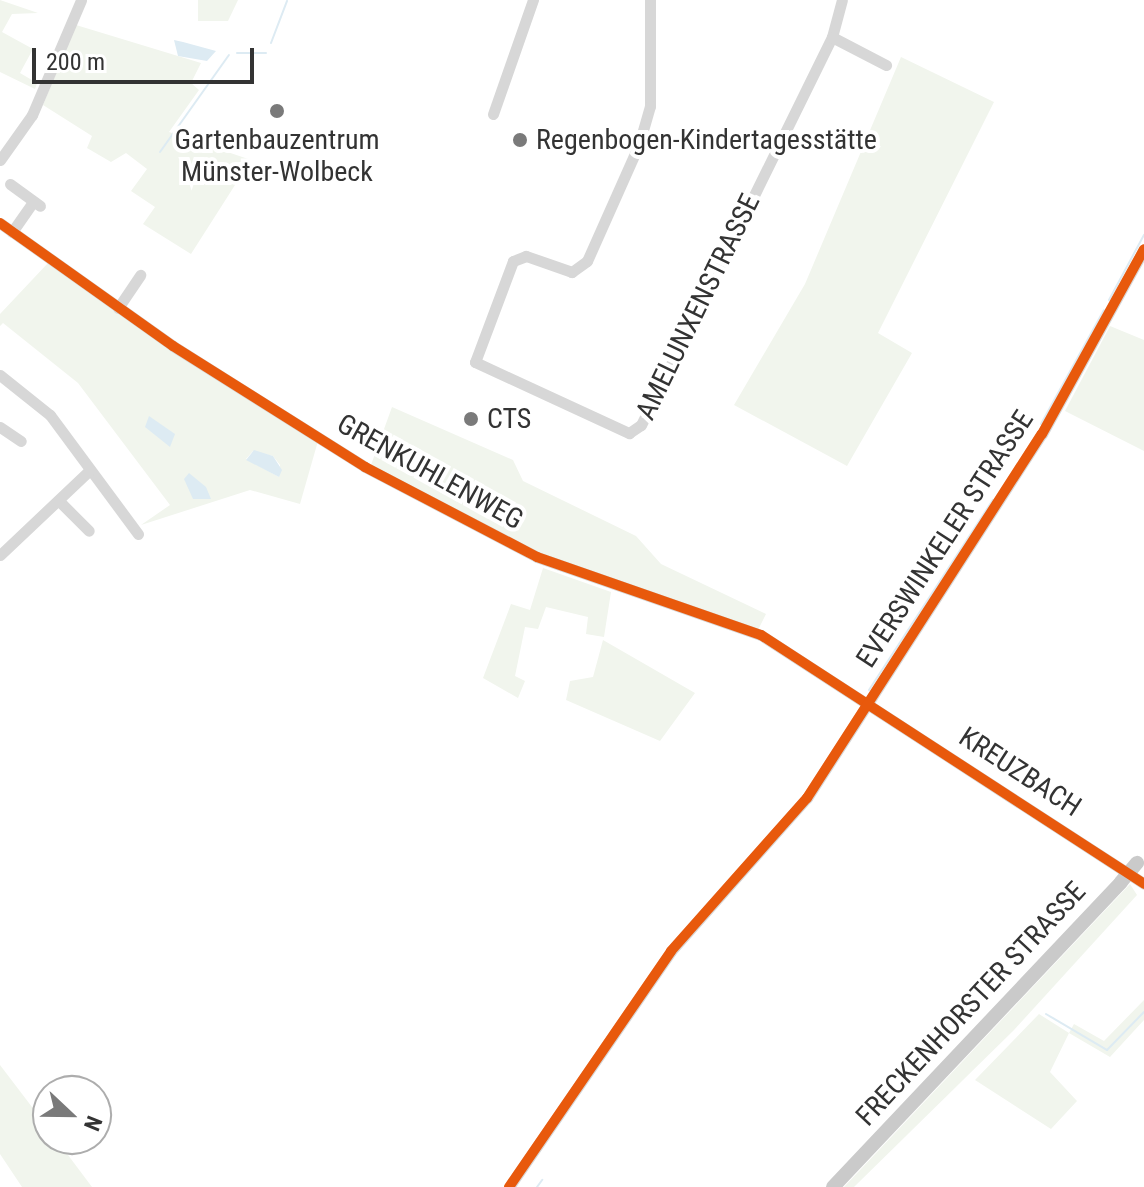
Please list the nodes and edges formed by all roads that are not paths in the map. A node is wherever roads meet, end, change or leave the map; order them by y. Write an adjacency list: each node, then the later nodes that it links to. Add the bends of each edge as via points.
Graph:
1 (81, 0): 8 (street, via 32,115)
2 (533, 0): 7 (street)
3 (650, 0): 5 (street, AMELUNXENSTRASSE, via 650,106 640,142 587,261 572,272 526,256 513,261 475,362 629,433 641,425)
4 (842, 0): 5 (street, AMELUNXENSTRASSE)
5 (832, 37): 6 (street)
6 (886, 65)
7 (493, 114)
8 (0, 160)
9 (10, 184): 11 (street, via 36,204)
10 (0, 223): 11 (street, GRENKUHLENWEG)
11 (12, 232): 14 (street, GRENKUHLENWEG)
12 (1144, 249): 23 (street, EVERSWINKELER STRASSE, via 1042,434)
13 (140, 275): 14 (street)
14 (118, 308): 23 (street, GRENKUHLENWEG, via 325,443 452,514 537,557 761,635)
15 (0, 377): 18 (street, via 50,415)
16 (0, 427): 17 (street)
17 (21, 441)
18 (90, 470): 19 (street); 21 (street)
19 (59, 501): 20 (street); 22 (street)
20 (89, 531)
21 (138, 534)
22 (0, 555)
23 (869, 702): 25 (street, KREUZBACH); 26 (street, EVERSWINKELER STRASSE, via 788,825 665,959)
24 (1140, 859): 27 (main road, FRECKENHORSTER STRASSE, bridge)
25 (1144, 884)
26 (509, 1187)
27 (833, 1187)

